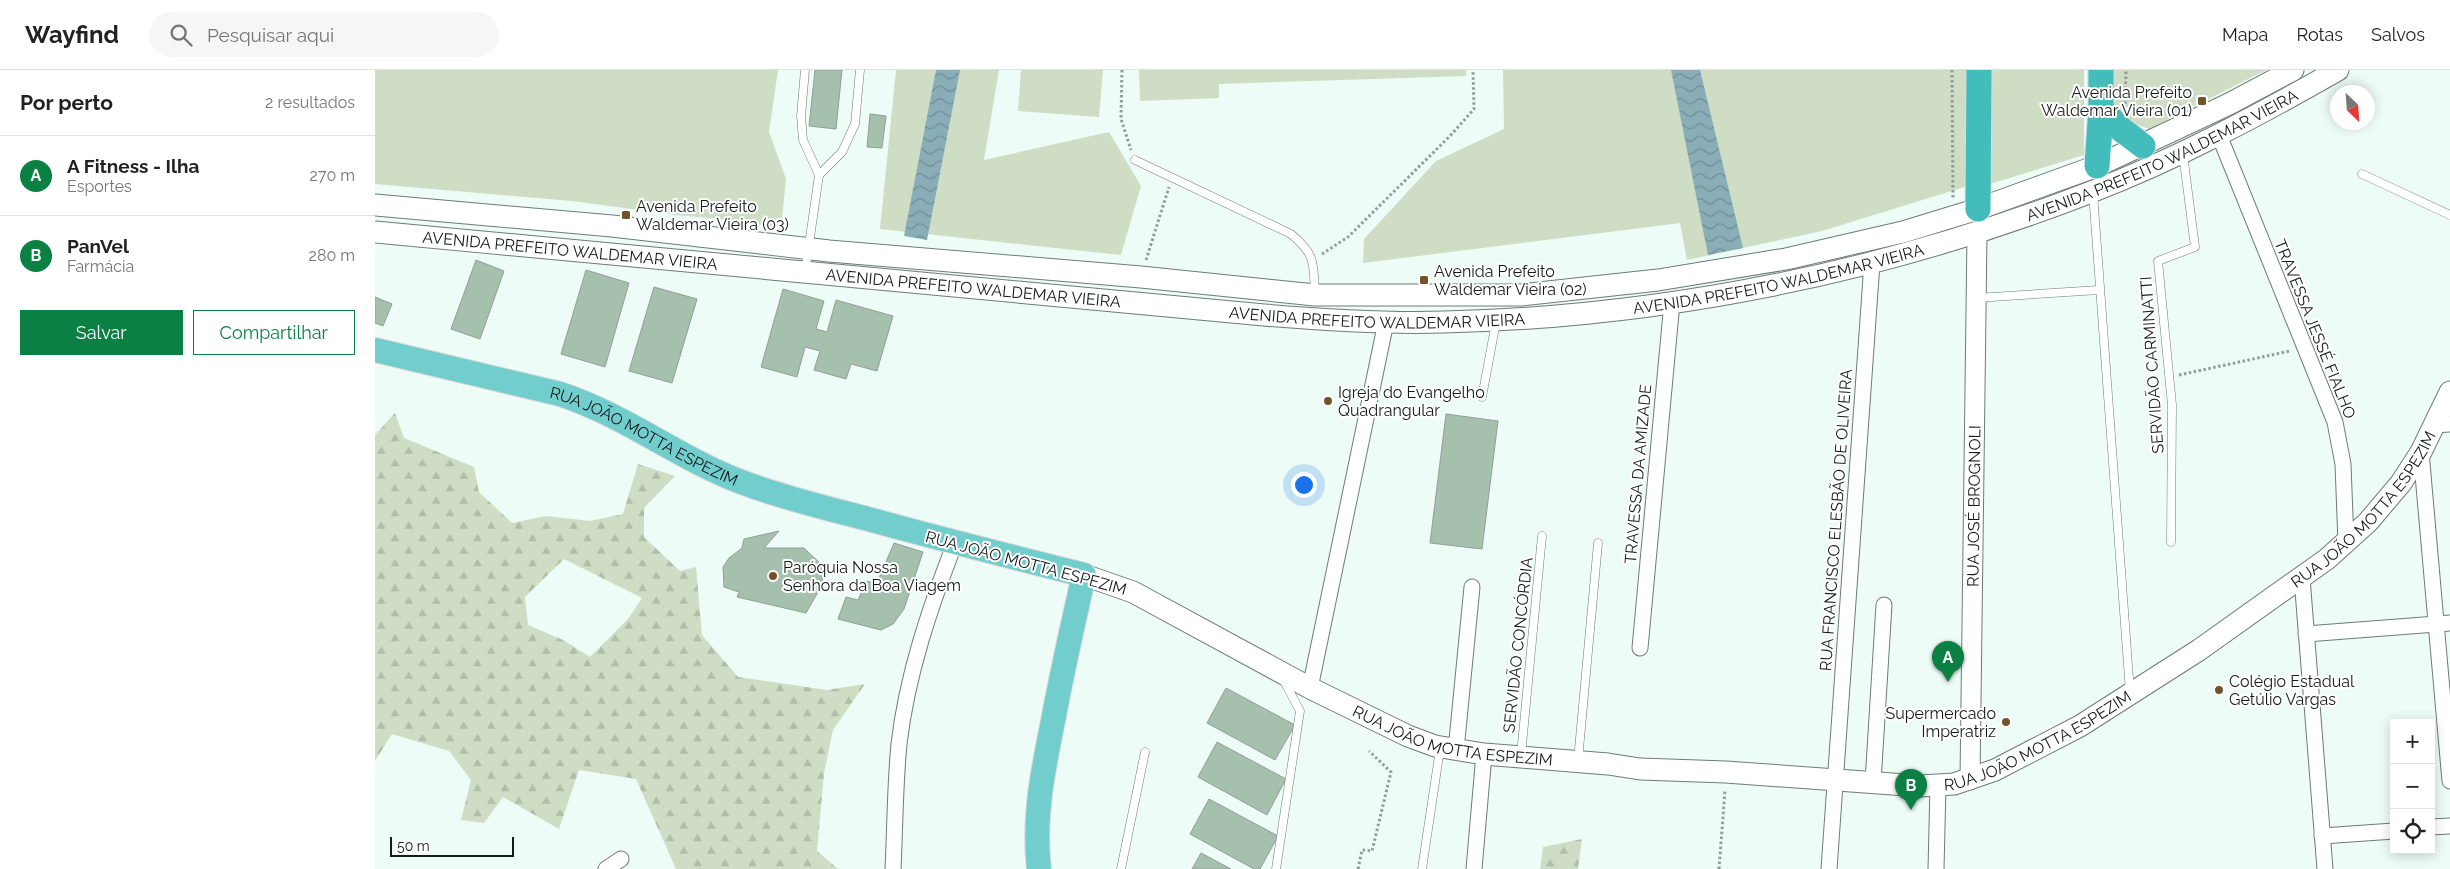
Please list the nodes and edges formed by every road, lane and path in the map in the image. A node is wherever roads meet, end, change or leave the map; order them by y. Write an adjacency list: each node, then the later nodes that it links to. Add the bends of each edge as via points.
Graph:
1 (805, 70): 19 (lane, via 801,116 803,140)
2 (860, 70): 19 (lane, via 855,124 842,152)
3 (1122, 70): 16 (path, via 1121,118)
4 (1473, 70): 28 (path, via 1474,109 1348,237)
5 (1952, 70): 23 (path)
6 (1979, 70): 25 (highway)
7 (2101, 70): 12 (highway)
8 (2125, 70): 12 (path)
9 (2339, 70): 11 (main road, AVENIDA PREFEITO WALDEMAR VIEIRA)
10 (2291, 71): 11 (main road); 14 (main road, AVENIDA PREFEITO WALDEMAR VIEIRA)
11 (2300, 92): 13 (main road, AVENIDA PREFEITO WALDEMAR VIEIRA)
12 (2113, 111): 14 (highway, via 2122,130); 17 (highway)
13 (2219, 135): 15 (main road, AVENIDA PREFEITO WALDEMAR VIEIRA); 40 (street, TRAVESSA JESSÉ FIALHO)
14 (2143, 146): 17 (main road, AVENIDA PREFEITO WALDEMAR VIEIRA)
15 (2183, 152): 21 (main road, AVENIDA PREFEITO WALDEMAR VIEIRA); 42 (lane, SERVIDÃO CARMINATTI, via 2195,247 2159,261)
16 (1135, 160): 20 (lane)
17 (2097, 166): 21 (main road); 25 (main road, AVENIDA PREFEITO WALDEMAR VIEIRA)
18 (2362, 174): 24 (lane)
19 (819, 176): 27 (lane)
20 (1172, 178): 28 (lane, via 1291,234); 32 (path)
21 (2093, 191): 25 (main road, AVENIDA PREFEITO WALDEMAR VIEIRA); 33 (lane)
22 (375, 205): 27 (main road, AVENIDA PREFEITO WALDEMAR VIEIRA, via 611,226)
23 (1953, 207)
24 (2450, 215)
25 (1977, 221): 29 (main road, AVENIDA PREFEITO WALDEMAR VIEIRA); 35 (main road, AVENIDA PREFEITO WALDEMAR VIEIRA, via 1903,232 1786,259 1609,286 1521,295); 36 (street, RUA JOSÉ BROGNOLI)
26 (375, 232): 30 (main road, AVENIDA PREFEITO WALDEMAR VIEIRA)
27 (819, 250): 30 (lane); 31 (main road); 32 (main road, AVENIDA PREFEITO WALDEMAR VIEIRA)
28 (1313, 259): 34 (lane)
29 (1872, 263): 37 (main road, AVENIDA PREFEITO WALDEMAR VIEIRA); 69 (street, RUA FRANCISCO ELESBÃO DE OLIVEIRA)
30 (805, 272): 31 (main road, AVENIDA PREFEITO WALDEMAR VIEIRA)
31 (827, 274): 39 (main road, AVENIDA PREFEITO WALDEMAR VIEIRA, via 1273,316)
32 (1141, 277): 34 (main road, AVENIDA PREFEITO WALDEMAR VIEIRA)
33 (2099, 290): 36 (lane); 61 (lane)
34 (1315, 295): 35 (main road, AVENIDA PREFEITO WALDEMAR VIEIRA)
35 (1484, 295): 38 (main road)
36 (1976, 298): 70 (street, RUA JOSÉ BROGNOLI)
37 (1672, 302): 38 (main road, AVENIDA PREFEITO WALDEMAR VIEIRA); 58 (street, TRAVESSA DA AMIZADE)
38 (1490, 321): 39 (main road, AVENIDA PREFEITO WALDEMAR VIEIRA); 44 (lane)
39 (1386, 322): 60 (street)
40 (2305, 347): 42 (path); 51 (street, TRAVESSA JESSÉ FIALHO, via 2341,442)
41 (375, 350): 49 (main road, RUA JOÃO MOTTA ESPEZIM, via 560,394 587,403 712,470 743,483)
42 (2169, 377): 48 (lane, SERVIDÃO CARMINATTI, via 2173,438)
43 (2450, 392): 45 (main road, RUA JOÃO MOTTA ESPEZIM)
44 (1482, 397)
45 (2442, 425): 46 (main road, RUA JOÃO MOTTA ESPEZIM)
46 (2421, 452): 51 (main road, RUA JOÃO MOTTA ESPEZIM, via 2387,501); 56 (street)
47 (1542, 536): 66 (lane, SERVIDÃO CONCÓRDIA)
48 (2171, 542)
49 (955, 543): 52 (main road, RUA JOÃO MOTTA ESPEZIM); 80 (street, via 925,627 904,717 899,744)
50 (1598, 543): 67 (lane)
51 (2347, 543): 53 (main road, RUA JOÃO MOTTA ESPEZIM)
52 (1084, 575): 59 (main road, RUA JOÃO MOTTA ESPEZIM, via 1133,592); 81 (main road, via 1040,787 1037,820)
53 (2302, 578): 57 (street); 61 (main road, RUA JOÃO MOTTA ESPEZIM)
54 (1473, 586): 62 (street)
55 (1884, 605): 72 (street)
56 (2443, 624): 57 (street); 71 (street)
57 (2306, 634): 77 (street)
58 (1640, 648)
59 (1279, 671): 60 (main road, RUA JOÃO MOTTA ESPEZIM); 83 (lane, via 1300,710)
60 (1310, 688): 62 (main road, RUA JOÃO MOTTA ESPEZIM, via 1409,736)
61 (2130, 694): 70 (main road, RUA JOÃO MOTTA ESPEZIM, via 2021,758)
62 (1448, 748): 65 (main road, RUA JOÃO MOTTA ESPEZIM); 85 (lane)
63 (1369, 751): 84 (path, via 1391,772 1372,852 1362,850)
64 (1145, 752): 82 (lane)
65 (1484, 754): 66 (main road, RUA JOÃO MOTTA ESPEZIM); 86 (street)
66 (1521, 757): 67 (main road, RUA JOÃO MOTTA ESPEZIM)
67 (1578, 762): 68 (main road, RUA JOÃO MOTTA ESPEZIM, via 1640,769)
68 (1726, 772): 69 (main road, RUA JOÃO MOTTA ESPEZIM); 87 (path)
69 (1834, 779): 72 (main road, RUA JOÃO MOTTA ESPEZIM); 88 (street, RUA FRANCISCO ELESBÃO DE OLIVEIRA)
70 (1970, 780): 73 (main road, RUA JOÃO MOTTA ESPEZIM)
71 (2450, 781)
72 (1873, 782): 73 (main road, RUA JOÃO MOTTA ESPEZIM)
73 (1938, 785): 89 (street)
74 (2450, 826): 75 (street)
75 (2435, 828)
76 (2390, 830): 77 (street)
77 (2322, 836): 90 (street)
78 (621, 859): 79 (street)
79 (606, 869)
80 (893, 869)
81 (1039, 869)
82 (1121, 869)
83 (1276, 869)
84 (1358, 869)
85 (1422, 869)
86 (1474, 869)
87 (1719, 869)
88 (1829, 869)
89 (1936, 869)
90 (2325, 869)

